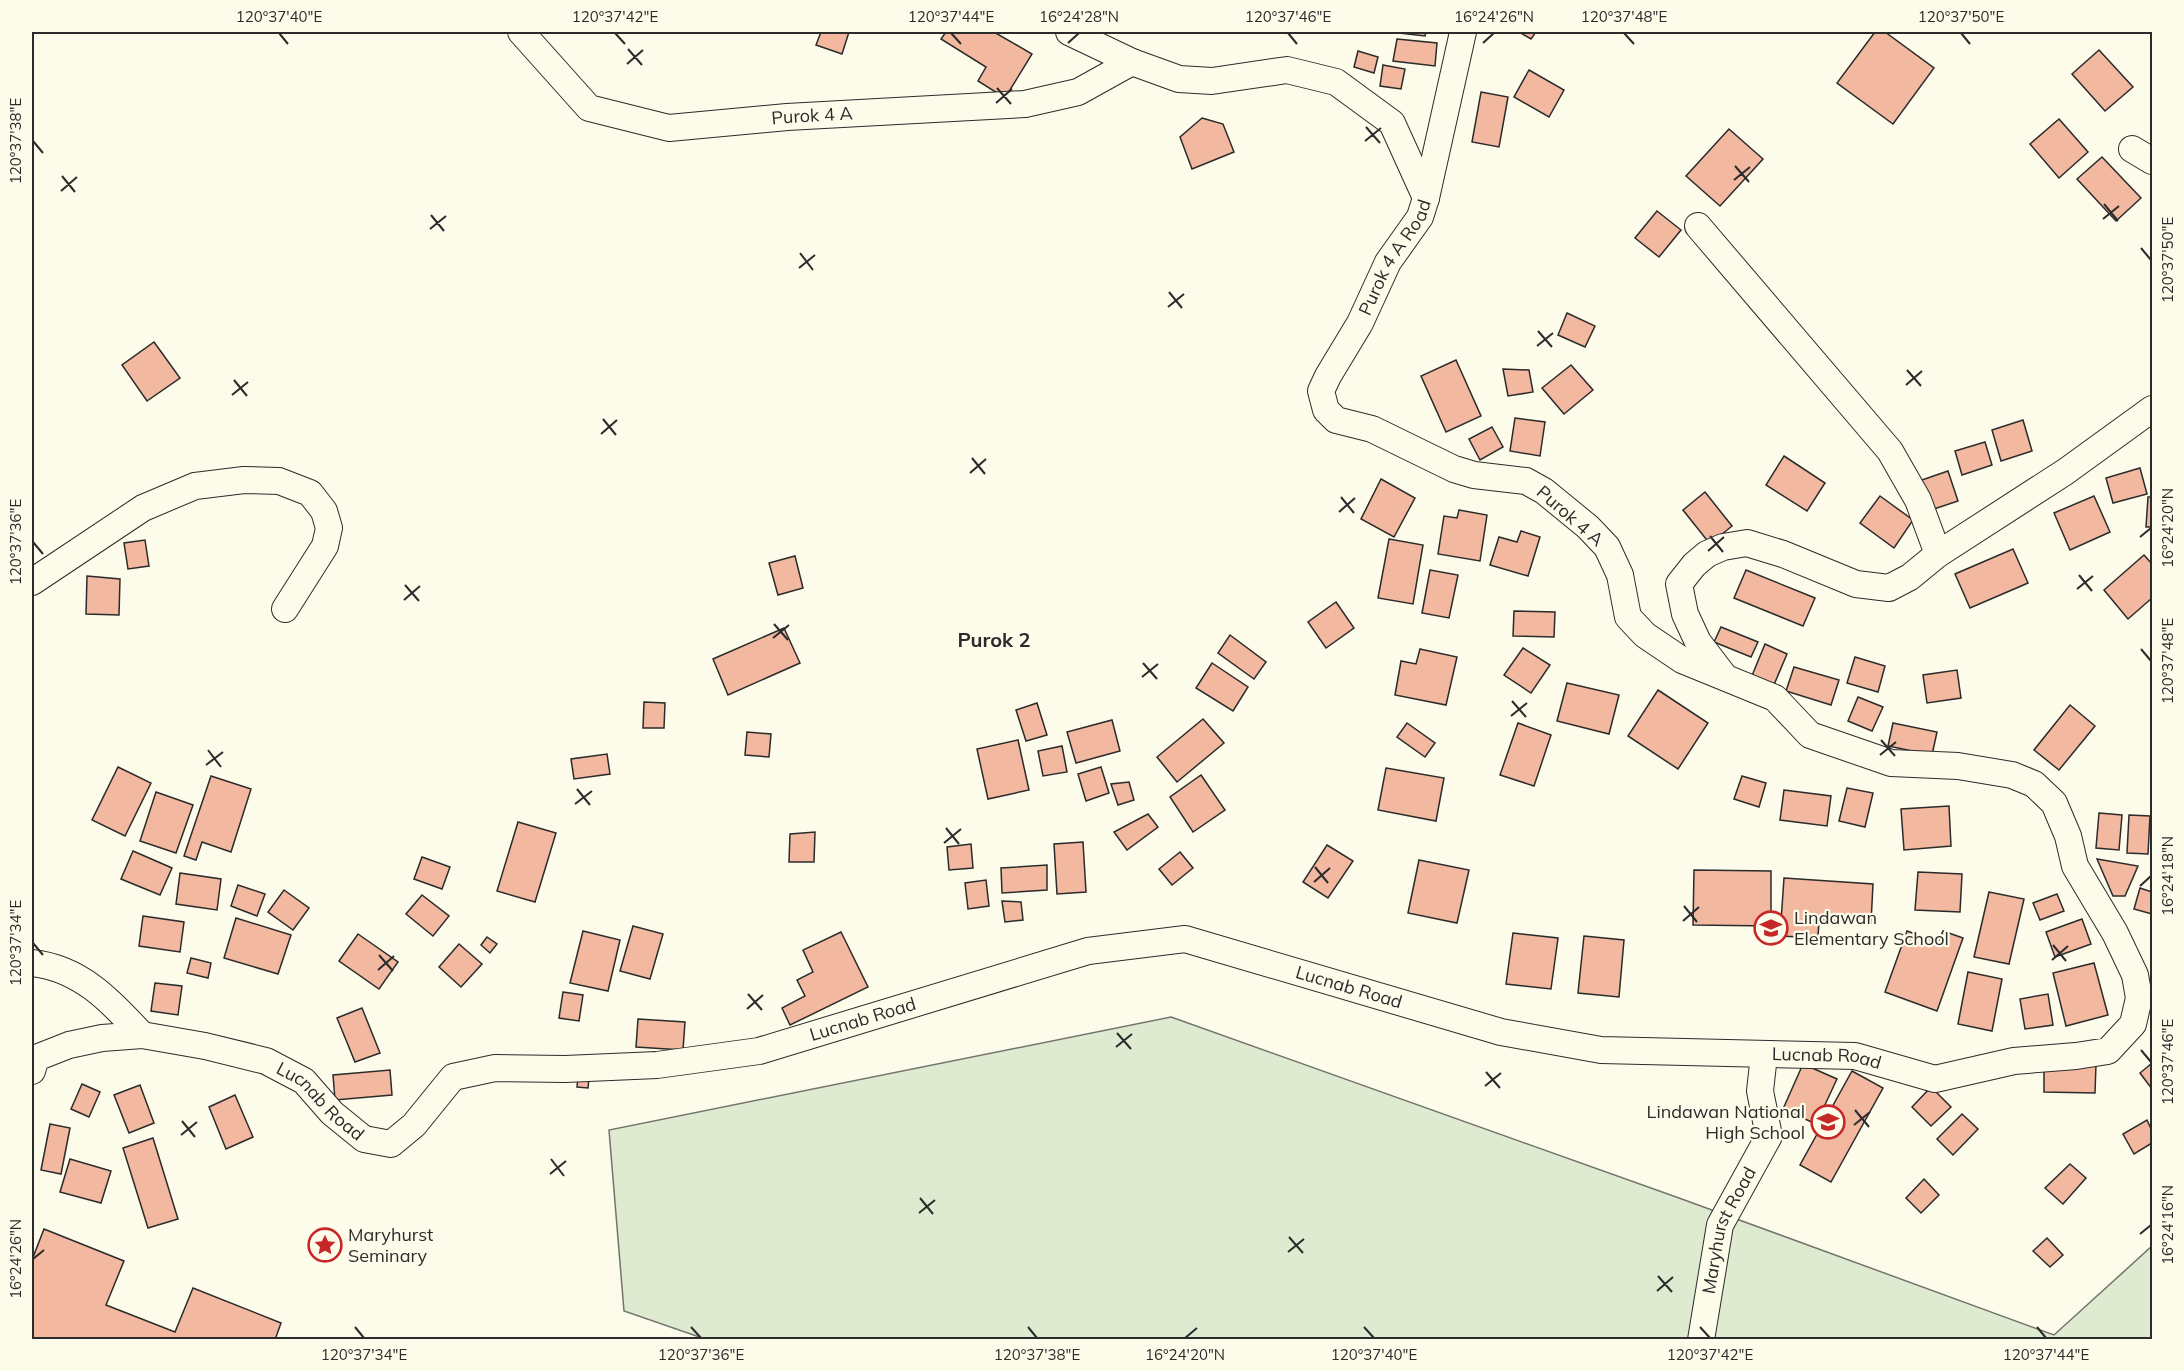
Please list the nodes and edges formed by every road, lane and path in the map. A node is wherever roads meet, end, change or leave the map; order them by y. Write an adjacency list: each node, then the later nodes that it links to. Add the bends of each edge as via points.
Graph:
1 (521, 32): 4 (street, Purok 4 A, via 589,108 669,128 787,117 1025,104 1078,93)
2 (1069, 32): 4 (street, Purok 4 A Road)
3 (1463, 32): 5 (street)
4 (1132, 62): 5 (street, Purok 4 A Road, via 1179,79 1212,81 1287,70 1336,82 1392,123)
5 (1426, 198): 7 (street, Purok 4 A Road, via 1420,217 1388,262 1360,323)
6 (1698, 226): 9 (street, via 1890,451 1918,500)
7 (1328, 375): 12 (street, Purok 4 A, via 1322,391 1326,410 1336,420 1372,429 1454,469 1526,481 1544,490 1607,547 1620,575 1628,617 1645,635 1682,660)
8 (2152, 408): 9 (street, via 2065,472)
9 (1938, 554): 12 (street, via 1910,578 1888,588 1856,584 1748,543 1707,554 1679,584 1685,614 1698,642)
10 (32, 582): 11 (street, via 143,508 195,486 244,480 279,481 310,494 324,511 329,528 325,546)
11 (285, 609)
12 (1724, 676): 14 (street, Lucnab Road, via 1775,698 1810,735 1891,763 1958,766 2012,775 2034,784 2054,803 2075,866)
13 (32, 963): 15 (street, via 51,965 95,988)
14 (2144, 975): 16 (street, Lucnab Road, via 2133,1024 2108,1051 2014,1061 1935,1078 1855,1056)
15 (142, 1035): 16 (street, Lucnab Road, via 266,1061 304,1081 332,1113 364,1139 391,1144 414,1125 453,1077 495,1068 657,1065 759,1051 1088,951 1185,939 1501,1032 1601,1050); 17 (street, Lucnab Road, via 69,1045 36,1058)
16 (1764, 1055): 18 (street, Maryhurst Road, via 1760,1091 1769,1136 1720,1225)
17 (32, 1071)
18 (1701, 1340)

